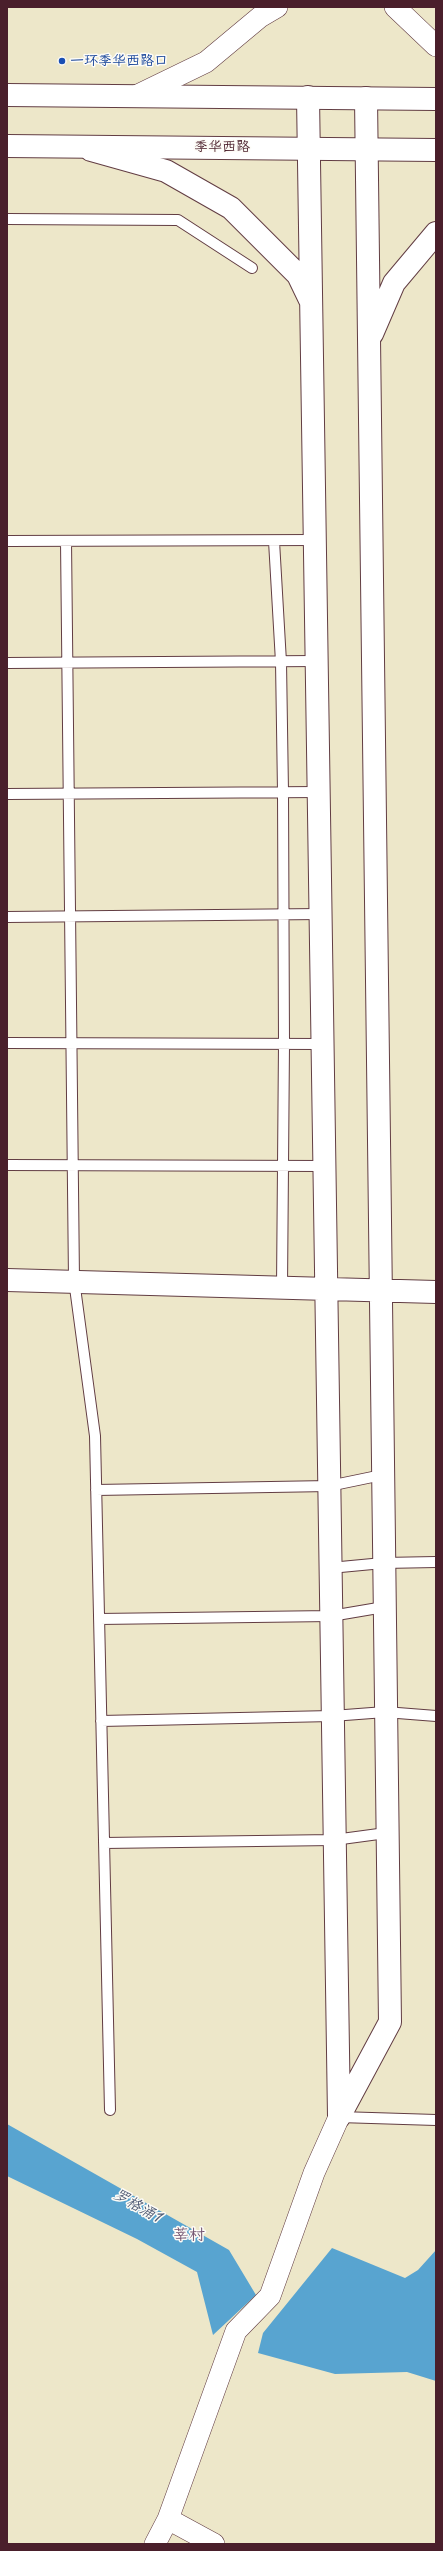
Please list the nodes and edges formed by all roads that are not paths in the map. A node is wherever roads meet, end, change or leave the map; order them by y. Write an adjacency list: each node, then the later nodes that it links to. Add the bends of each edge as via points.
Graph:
1 (276, 7): 5 (street, via 260,16 206,62)
2 (395, 7): 3 (street)
3 (436, 46)
4 (7, 95): 5 (street)
5 (138, 95): 6 (street)
6 (308, 97): 7 (street); 11 (street)
7 (366, 98): 8 (street); 12 (street)
8 (436, 98)
9 (7, 146): 10 (street, 季华西路)
10 (78, 146): 11 (street, 季华西路); 17 (street, via 166,171 231,208 298,275)
11 (311, 148): 12 (street, 季华西路); 17 (street)
12 (367, 150): 13 (street, 季华西路); 18 (street)
13 (436, 150)
14 (7, 219): 16 (lane, via 178,220)
15 (436, 233): 18 (street, via 394,283)
16 (252, 268)
17 (313, 307): 19 (street)
18 (368, 342): 47 (street)
19 (316, 540): 21 (lane); 23 (street)
20 (66, 541): 21 (lane); 22 (lane); 26 (lane)
21 (274, 541): 24 (lane)
22 (7, 542)
23 (317, 661): 24 (lane); 28 (street)
24 (281, 662): 26 (lane); 27 (lane)
25 (7, 663): 26 (lane)
26 (68, 663): 30 (lane)
27 (283, 792): 28 (lane); 30 (lane); 31 (lane)
28 (319, 792): 32 (street)
29 (7, 794): 30 (lane)
30 (70, 794): 33 (lane)
31 (284, 914): 32 (lane); 33 (lane); 37 (lane)
32 (321, 914): 38 (street)
33 (72, 916): 34 (lane); 36 (lane)
34 (7, 917)
35 (7, 1043): 36 (lane)
36 (73, 1043): 37 (lane); 40 (lane)
37 (284, 1044): 38 (lane); 41 (lane)
38 (322, 1044): 42 (street)
39 (7, 1165): 40 (lane)
40 (74, 1165): 41 (lane); 44 (lane)
41 (283, 1166): 42 (lane); 45 (lane)
42 (324, 1166): 46 (street)
43 (7, 1280): 44 (street)
44 (74, 1280): 45 (street); 51 (lane, via 95,1436)
45 (282, 1287): 46 (street)
46 (326, 1289): 47 (street); 50 (street)
47 (380, 1289): 48 (street); 49 (street)
48 (436, 1292)
49 (382, 1475): 50 (lane); 53 (street)
50 (329, 1486): 51 (lane); 54 (street)
51 (96, 1490): 57 (lane)
52 (436, 1562): 53 (lane)
53 (383, 1563): 54 (lane); 55 (street)
54 (330, 1568): 56 (street)
55 (384, 1607): 56 (lane); 58 (street)
56 (331, 1616): 57 (lane); 59 (street)
57 (99, 1619): 61 (lane)
58 (385, 1712): 59 (lane); 60 (lane); 62 (street)
59 (332, 1716): 61 (lane); 63 (street)
60 (436, 1716)
61 (101, 1721): 64 (lane)
62 (386, 1833): 63 (lane); 66 (street, via 390,2022)
63 (334, 1840): 64 (lane); 66 (street)
64 (104, 1843): 65 (lane)
65 (110, 2110)
66 (339, 2117): 67 (lane); 68 (street, via 314,2173 270,2296 236,2331)
67 (436, 2120)
68 (168, 2519): 69 (street); 70 (street)
69 (155, 2544)
70 (214, 2544)

